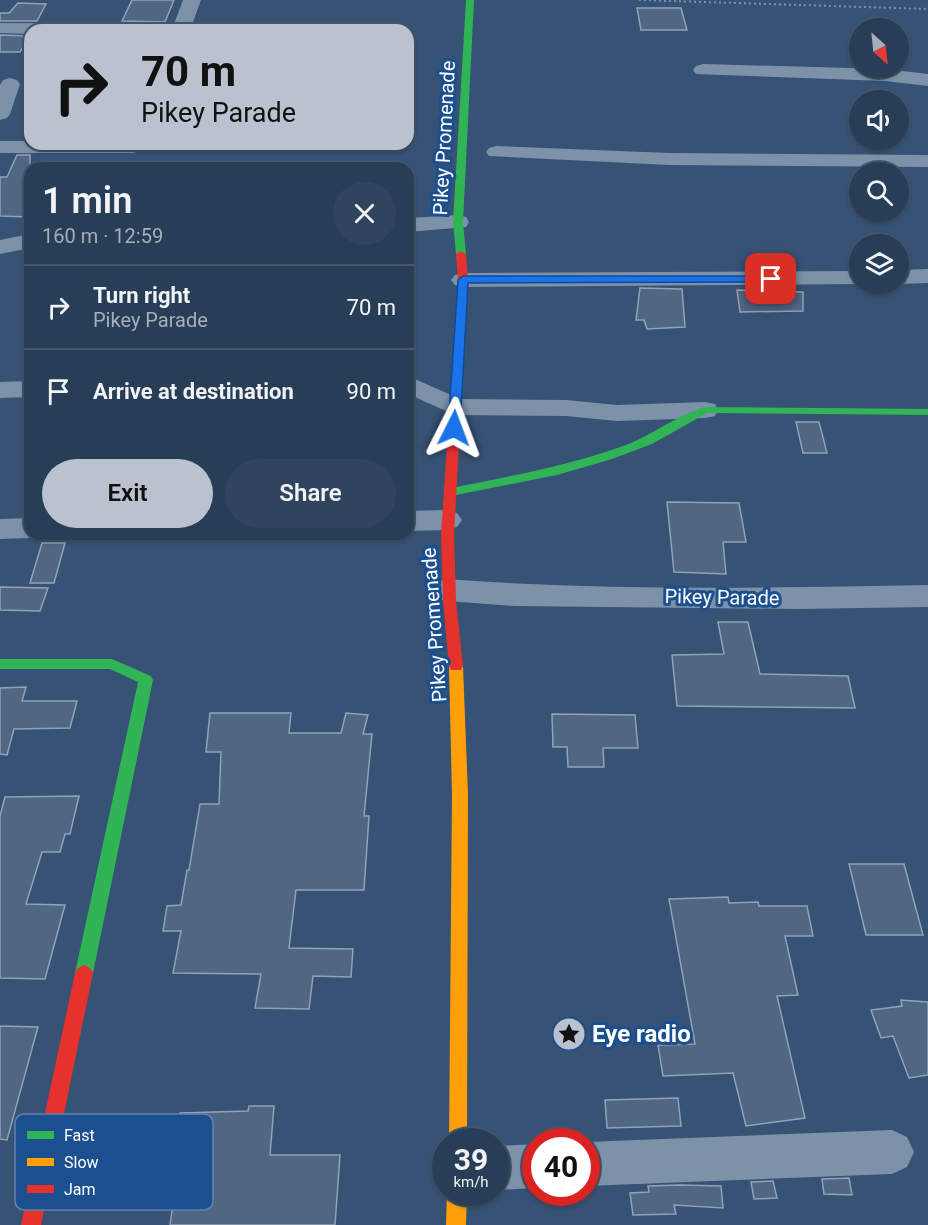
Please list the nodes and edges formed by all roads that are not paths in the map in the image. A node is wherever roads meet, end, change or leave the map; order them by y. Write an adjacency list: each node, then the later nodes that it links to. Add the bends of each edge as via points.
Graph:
1 (192, 0): 3 (street)
2 (470, 0): 14 (street, Pikey Promenade)
3 (183, 24)
4 (0, 28): 5 (street)
5 (24, 28)
6 (702, 70): 7 (street, via 885,75)
7 (927, 82)
8 (13, 84): 9 (street)
9 (0, 114)
10 (0, 147): 11 (street)
11 (24, 147)
12 (496, 152): 13 (street, via 669,159)
13 (928, 161)
14 (458, 222): 15 (street); 21 (street, Pikey Promenade)
15 (414, 225)
16 (24, 242): 17 (street)
17 (0, 247)
18 (928, 276): 19 (street)
19 (909, 277)
20 (849, 278): 21 (street)
21 (463, 280): 25 (street, Pikey Promenade)
22 (414, 387): 25 (street)
23 (24, 389): 24 (street)
24 (0, 390)
25 (455, 407): 26 (street, via 566,408 617,413); 28 (street, Pikey Promenade)
26 (705, 410): 27 (street); 28 (street, via 648,441 608,456)
27 (928, 412)
28 (449, 506): 29 (street); 32 (street, Pikey Promenade)
29 (414, 518)
30 (24, 528): 31 (street)
31 (0, 529)
32 (447, 590): 33 (street, Pikey Parade, via 515,595); 36 (street, Pikey Promenade, via 458,683)
33 (928, 596)
34 (0, 664): 35 (street, via 112,664 147,680)
35 (55, 1114)
36 (458, 1128)
37 (892, 1152): 38 (street)
38 (600, 1163)
39 (457, 1206): 42 (street)
40 (34, 1210): 41 (street)
41 (31, 1225)
42 (456, 1225)

